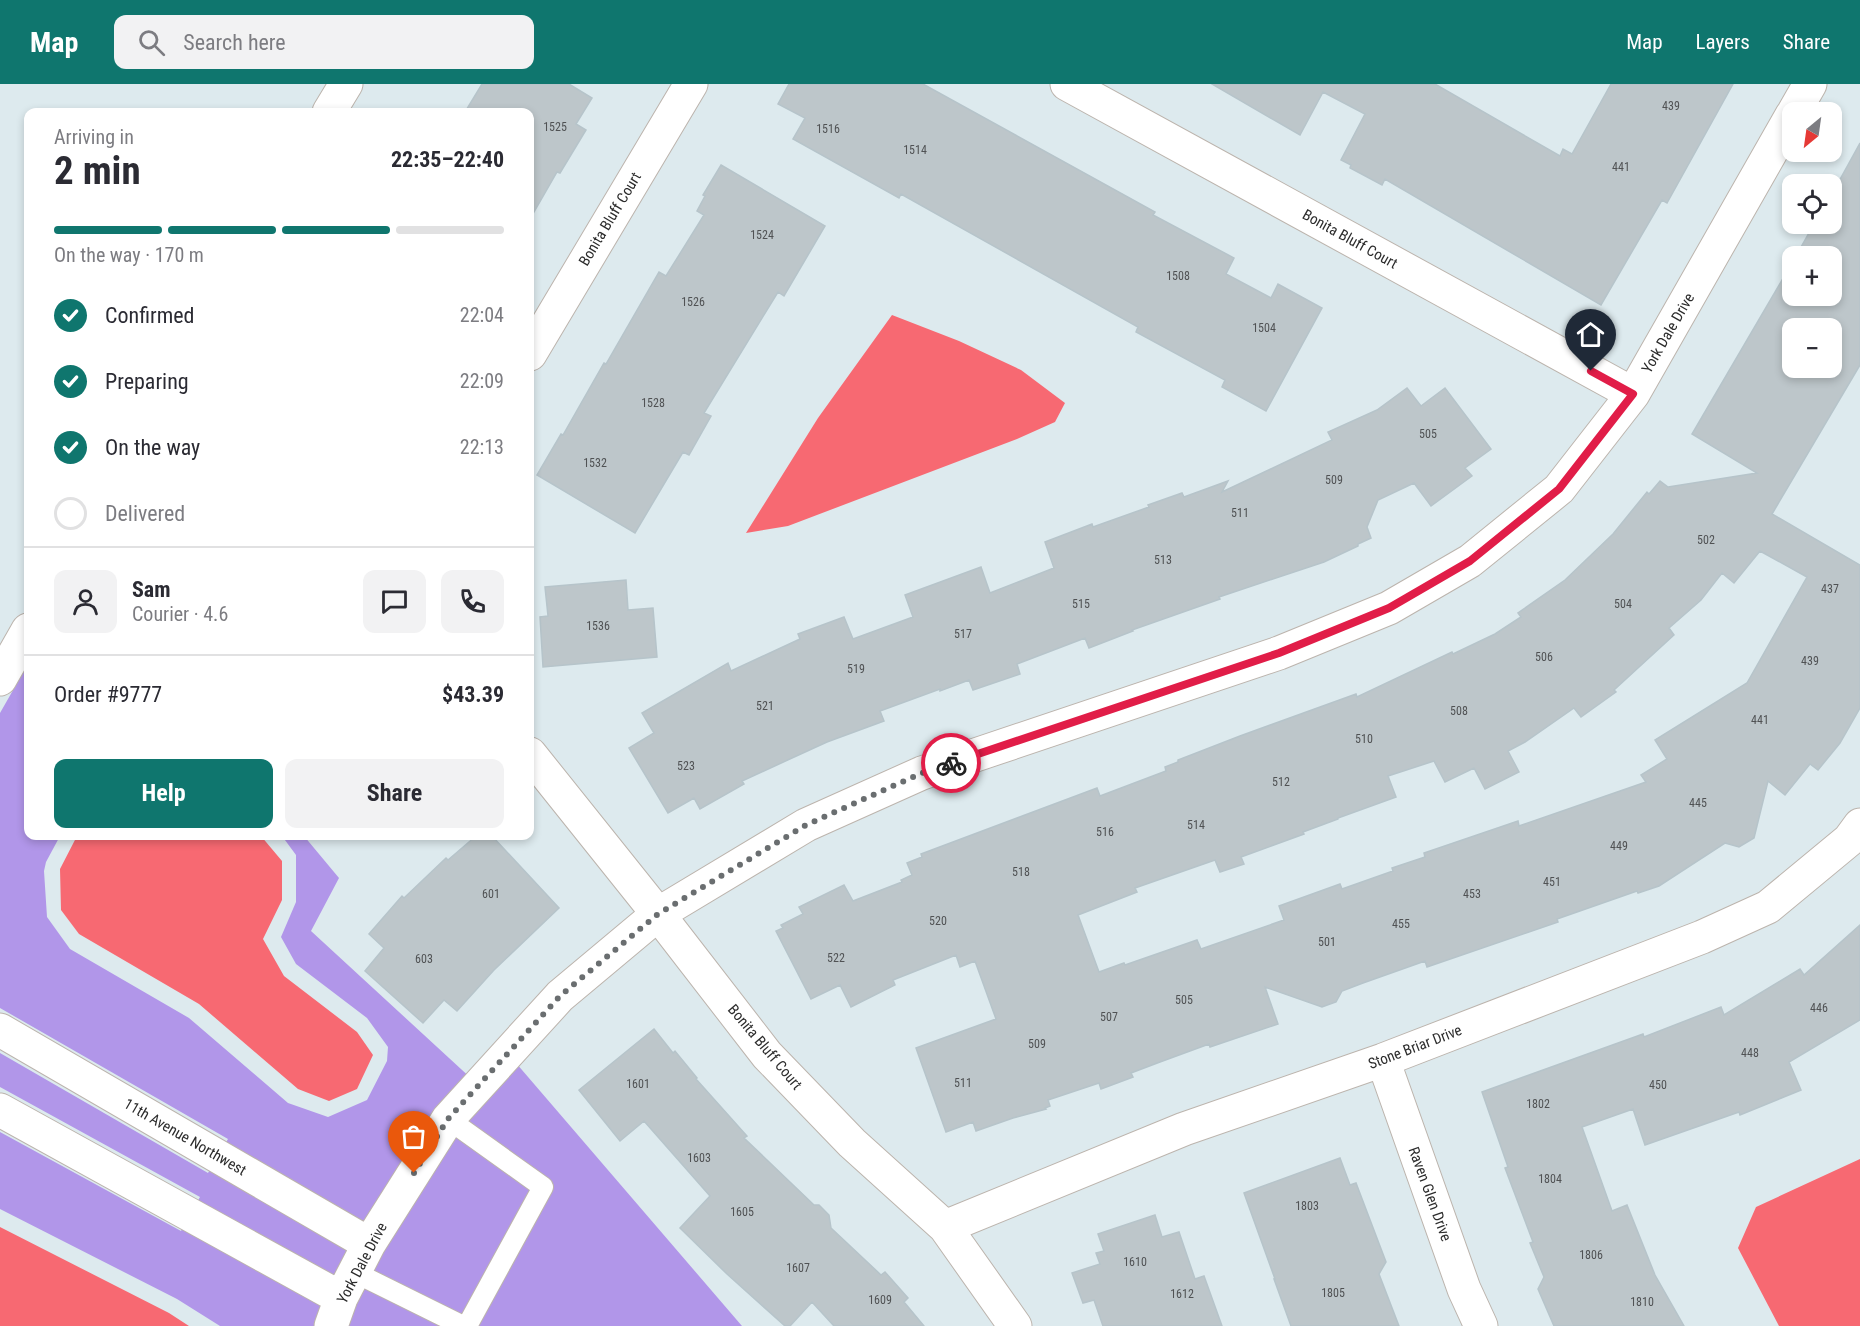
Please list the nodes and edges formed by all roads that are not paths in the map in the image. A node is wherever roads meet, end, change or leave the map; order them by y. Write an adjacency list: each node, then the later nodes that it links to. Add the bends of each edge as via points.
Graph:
1 (346, 84): 6 (street)
2 (692, 84): 8 (street, Bonita Bluff Court)
3 (1067, 84): 9 (street, Bonita Bluff Court)
4 (1810, 84): 5 (street, York Dale Drive)
5 (1800, 102)
6 (331, 108)
7 (1782, 133): 9 (street, York Dale Drive)
8 (534, 347)
9 (1633, 394): 14 (street, York Dale Drive, via 1559,489 1470,561 1389,608 1279,653 922,773 806,825)
10 (24, 637): 11 (street)
11 (0, 679)
12 (534, 759): 14 (street, Bonita Bluff Court)
13 (1860, 825): 16 (street, Stone Briar Drive, via 1850,840 1768,907 1702,938)
14 (658, 914): 18 (street, York Dale Drive, via 560,996); 19 (street, Bonita Bluff Court, via 767,1055 852,1143)
15 (0, 1030): 20 (street, 11th Avenue Northwest)
16 (1383, 1060): 19 (street, Stone Briar Drive, via 1184,1129); 23 (street, Raven Glen Drive, via 1464,1289)
17 (0, 1110): 20 (street)
18 (448, 1119): 20 (street, York Dale Drive); 21 (lane, via 543,1187)
19 (945, 1227): 22 (street, Bonita Bluff Court)
20 (349, 1285): 21 (lane)
21 (465, 1326)
22 (1015, 1326)
23 (1481, 1326)

